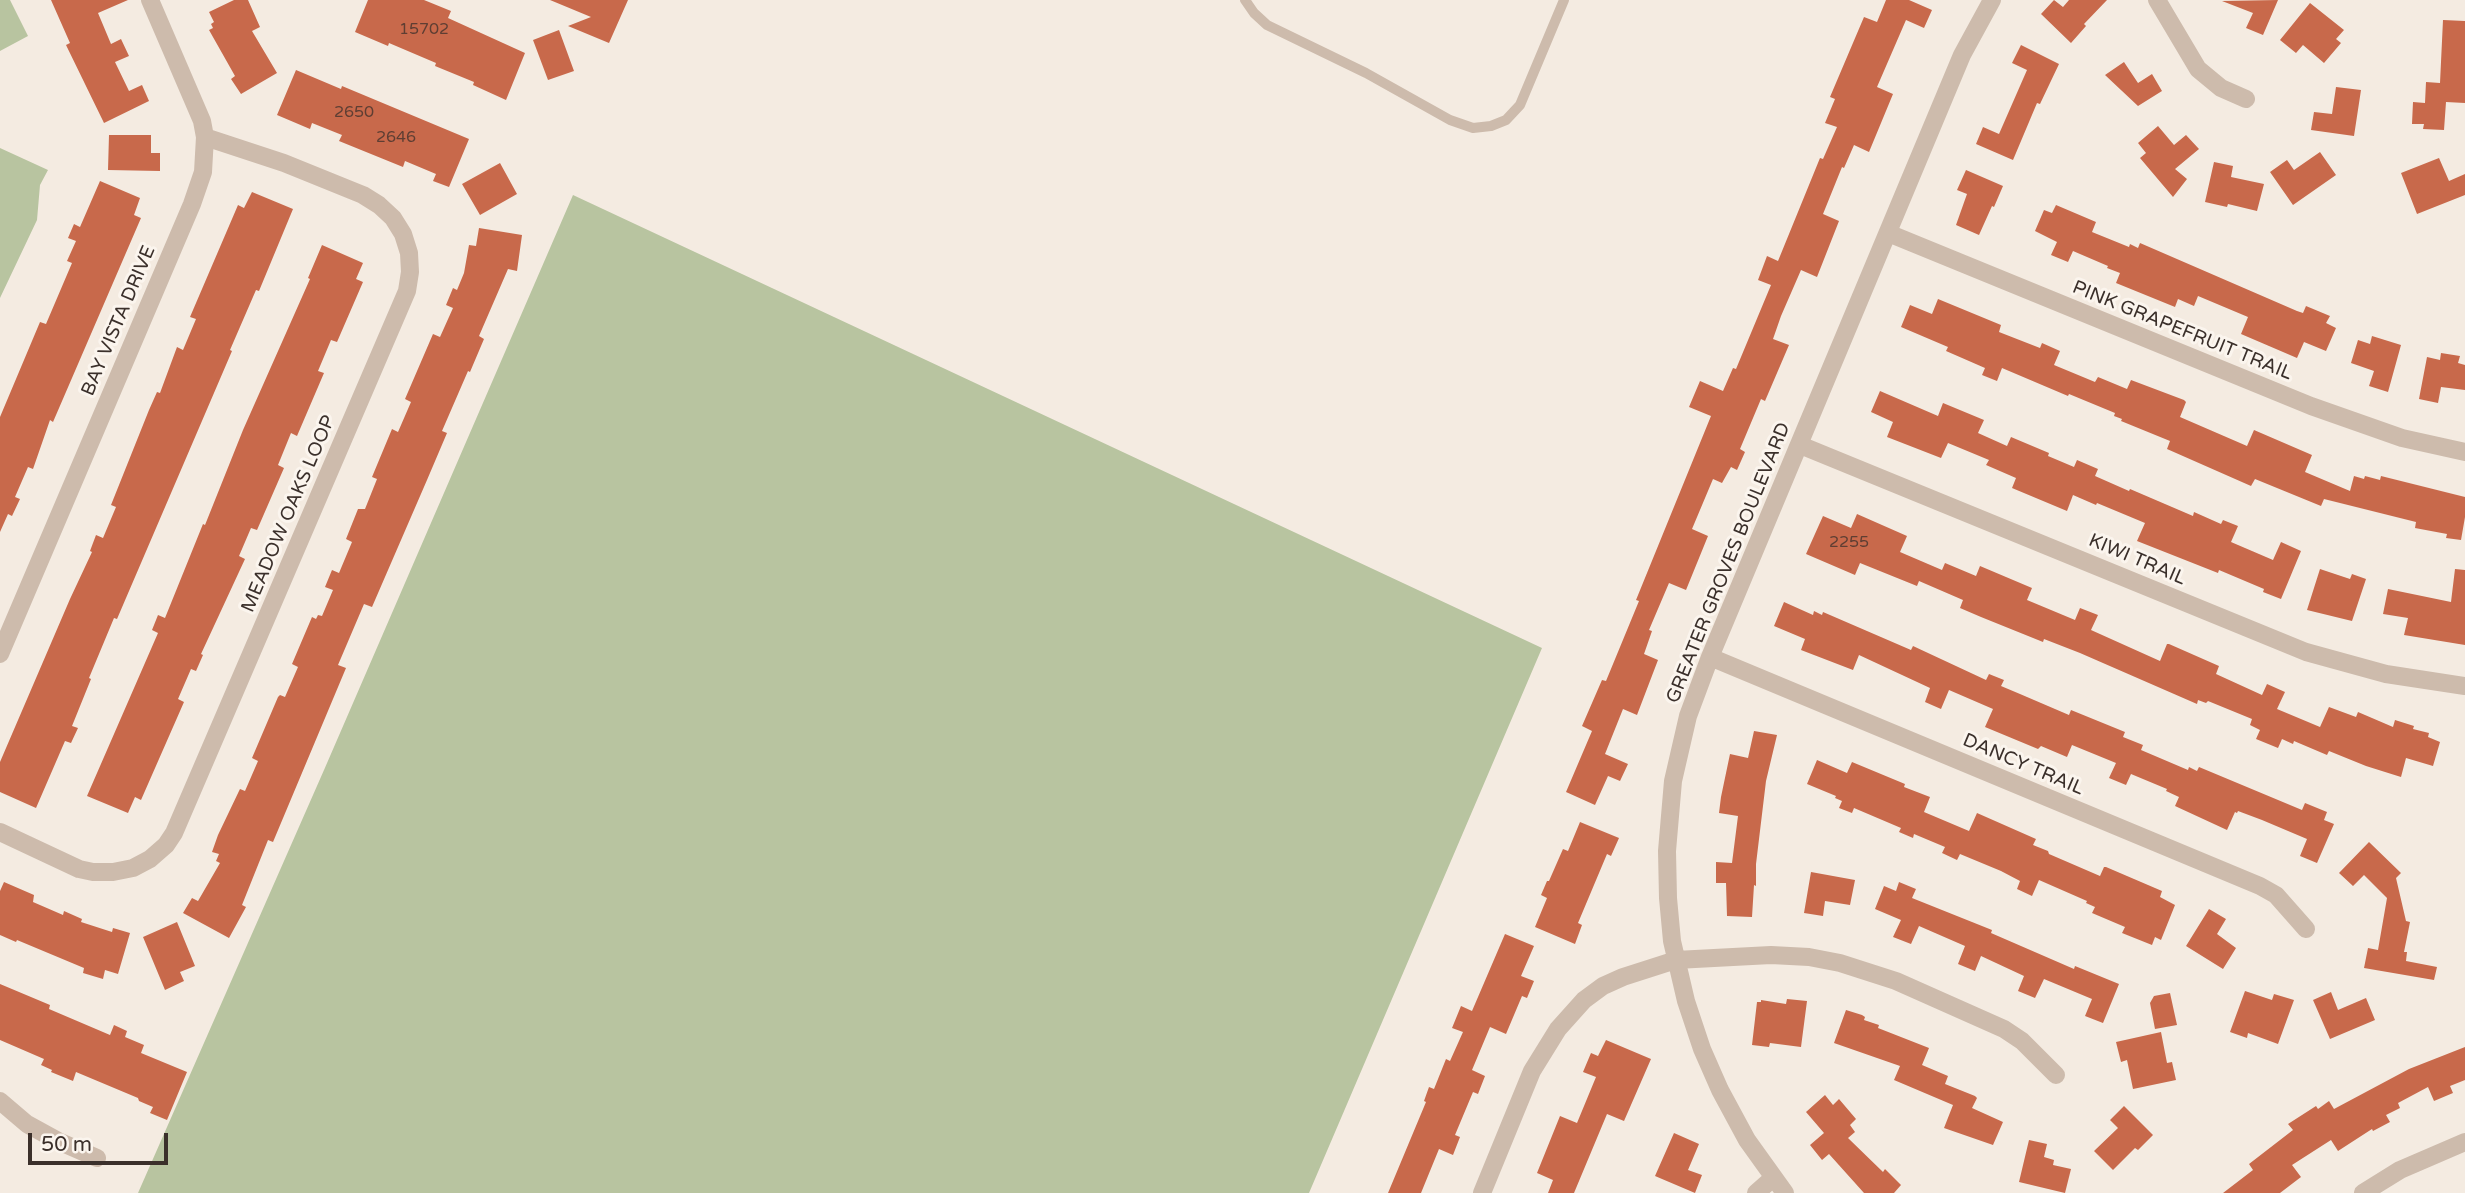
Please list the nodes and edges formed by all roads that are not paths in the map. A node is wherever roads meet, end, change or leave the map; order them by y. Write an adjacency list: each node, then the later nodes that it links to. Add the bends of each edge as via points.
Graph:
1 (150, 0): 7 (street, BAY VISTA DRIVE, via 196,103)
2 (1245, 0): 3 (lane, via 1267,24 1450,120 1474,128 1506,120 1520,105)
3 (1564, 0)
4 (1992, 0): 8 (street, GREATER GROVES BOULEVARD, via 1962,55)
5 (2157, 0): 6 (street, via 2197,69)
6 (2246, 100)
7 (205, 136): 11 (street, BAY VISTA DRIVE, via 203,172 192,204); 14 (street, MEADOW OAKS LOOP, via 284,163 379,205 403,234 409,253 407,290 166,845 133,868 93,872)
8 (1888, 233): 9 (street, GREATER GROVES BOULEVARD); 10 (street, PINK GRAPEFRUIT TRAIL, via 2311,406 2402,438)
9 (1800, 445): 12 (street, GREATER GROVES BOULEVARD); 13 (street, KIWI TRAIL, via 2306,652 2386,674)
10 (2465, 452)
11 (0, 654)
12 (1710, 657): 15 (street, DANCY TRAIL, via 2260,886 2276,895); 16 (street, GREATER GROVES BOULEVARD, via 1683,736 1670,805 1667,875)
13 (2465, 686)
14 (0, 832)
15 (2306, 929)
16 (1676, 960): 17 (street, via 1771,955 1840,962 2004,1028); 21 (street, GREATER GROVES BOULEVARD, via 1690,1013 1720,1090); 22 (street, via 1603,986 1558,1029 1532,1071)
17 (2056, 1075)
18 (0, 1101): 20 (street, via 27,1124)
19 (2465, 1142): 25 (street, via 2400,1170)
20 (97, 1158)
21 (1773, 1178): 23 (street); 24 (street, GREATER GROVES BOULEVARD)
22 (1482, 1193)
23 (1756, 1193)
24 (1785, 1193)
25 (2363, 1193)

